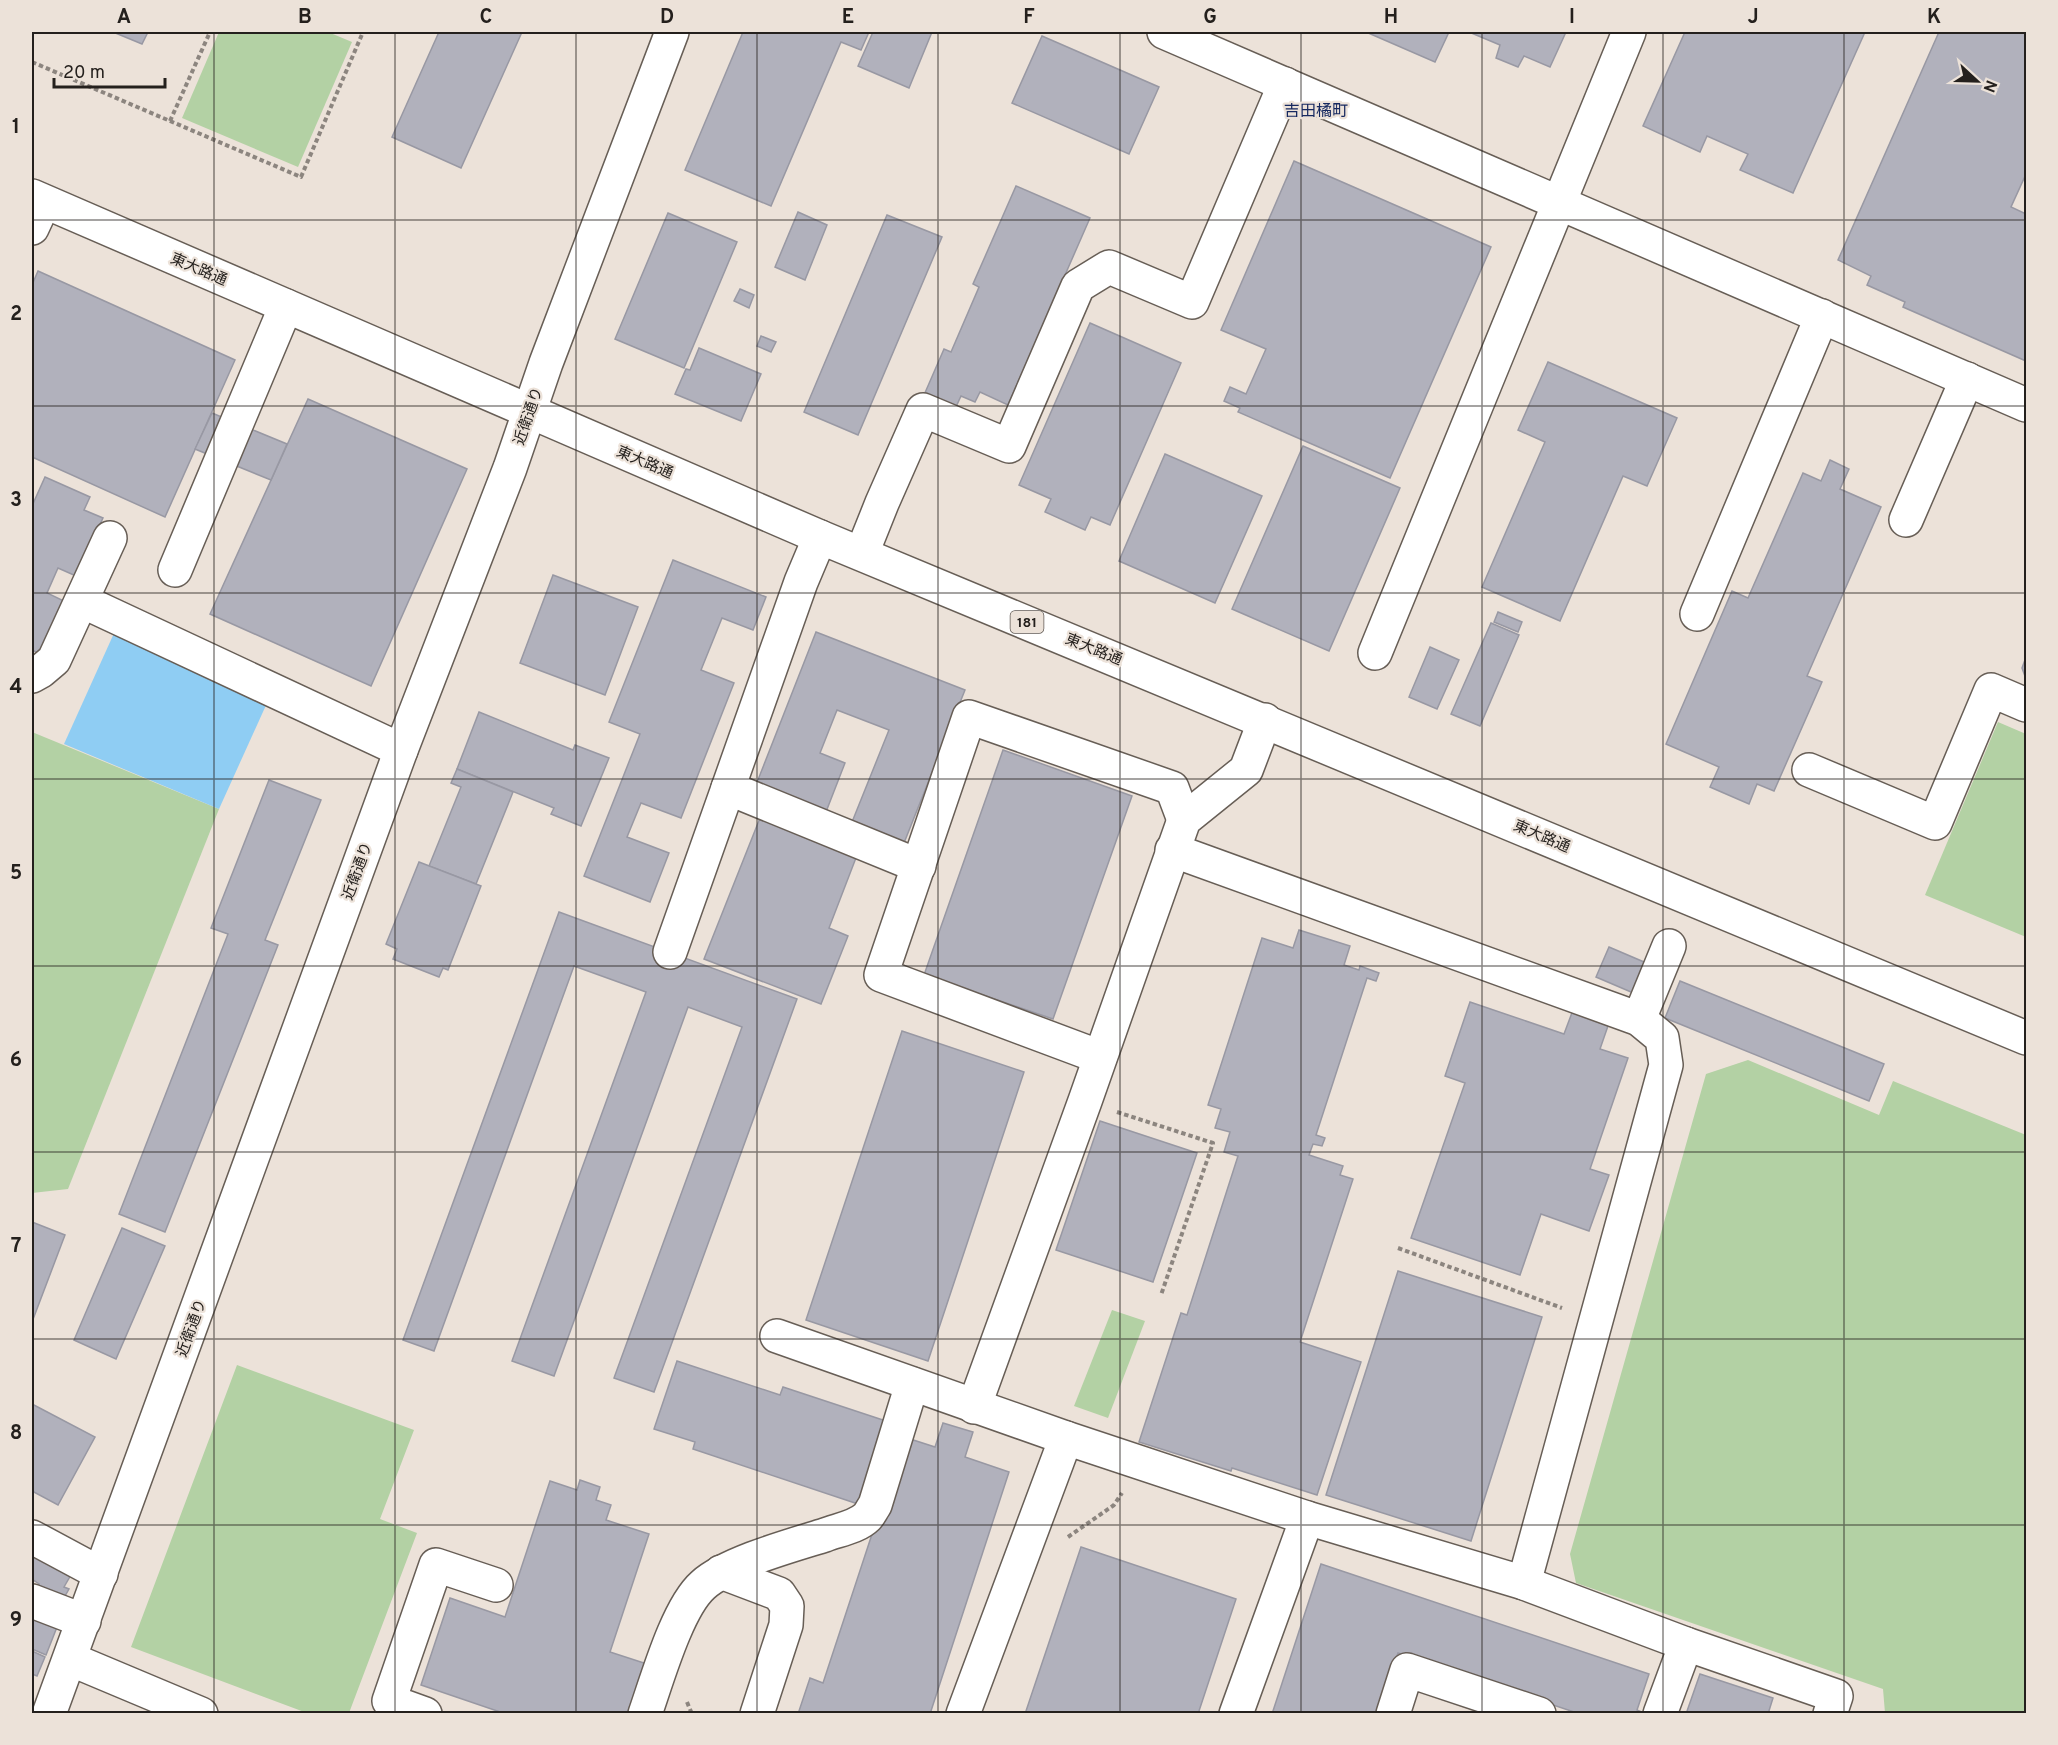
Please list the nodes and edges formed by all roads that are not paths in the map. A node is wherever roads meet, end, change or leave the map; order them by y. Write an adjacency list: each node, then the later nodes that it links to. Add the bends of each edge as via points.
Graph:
1 (672, 32): 11 (main road, 近衛通り)
2 (1164, 32): 4 (main road)
3 (1629, 32): 5 (main road)
4 (1285, 84): 5 (main road); 15 (main road, via 1192,302 1109,267 1078,286 1009,446 923,410)
5 (1558, 202): 8 (main road); 19 (main road)
6 (36, 209): 7 (main road, 東大路通 / 181)
7 (286, 306): 11 (main road, 東大路通 / 181); 16 (main road)
8 (1822, 316): 9 (main road); 18 (main road)
9 (1967, 379): 10 (main road); 12 (main road)
10 (2026, 405)
11 (529, 412): 13 (main road, 東大路通 / 181); 23 (main road, 近衛通り)
12 (1906, 520)
13 (820, 537): 15 (main road, 東大路通 / 181); 25 (main road)
14 (110, 538): 17 (main road)
15 (862, 554): 22 (main road, 東大路通 / 181)
16 (175, 570)
17 (82, 601): 20 (main road, via 54,660); 23 (main road)
18 (1697, 614)
19 (1375, 653)
20 (32, 676)
21 (2026, 705): 24 (main road, via 1991,690 1935,823)
22 (1265, 720): 26 (main road, via 1246,770); 32 (main road, 東大路通 / 181)
23 (401, 750): 41 (main road, 近衛通り)
24 (1809, 770)
25 (728, 788): 28 (main road); 30 (main road)
26 (1184, 820): 27 (main road); 28 (main road, via 1172,788 969,717)
27 (1172, 850): 31 (main road); 33 (main road)
28 (919, 866): 33 (main road, via 881,975)
29 (1669, 946): 31 (main road)
30 (670, 952)
31 (1639, 1019): 42 (main road, via 1662,1038 1666,1065)
32 (2026, 1038)
33 (1100, 1057): 36 (main road)
34 (777, 1336): 35 (main road)
35 (912, 1384): 36 (main road); 40 (main road, via 867,1518)
36 (974, 1407): 37 (main road)
37 (1066, 1438): 38 (main road); 53 (main road)
38 (1307, 1518): 42 (main road); 54 (main road)
39 (32, 1537): 41 (main road)
40 (721, 1572): 51 (main road, via 691,1598); 52 (main road, via 779,1594 787,1606 786,1625)
41 (101, 1574): 45 (main road, 近衛通り)
42 (1524, 1583): 46 (main road)
43 (496, 1585): 50 (main road, via 436,1565 389,1701)
44 (32, 1601): 45 (main road)
45 (84, 1621): 47 (main road, 近衛通り)
46 (1686, 1644): 57 (main road); 58 (main road, via 1836,1696)
47 (70, 1659): 48 (main road, 近衛通り); 49 (main road)
48 (49, 1713)
49 (201, 1713)
50 (425, 1713)
51 (645, 1713)
52 (758, 1713)
53 (963, 1713)
54 (1236, 1713)
55 (1393, 1713): 56 (main road, via 1407,1670)
56 (1539, 1713)
57 (1660, 1713)
58 (1830, 1713)

